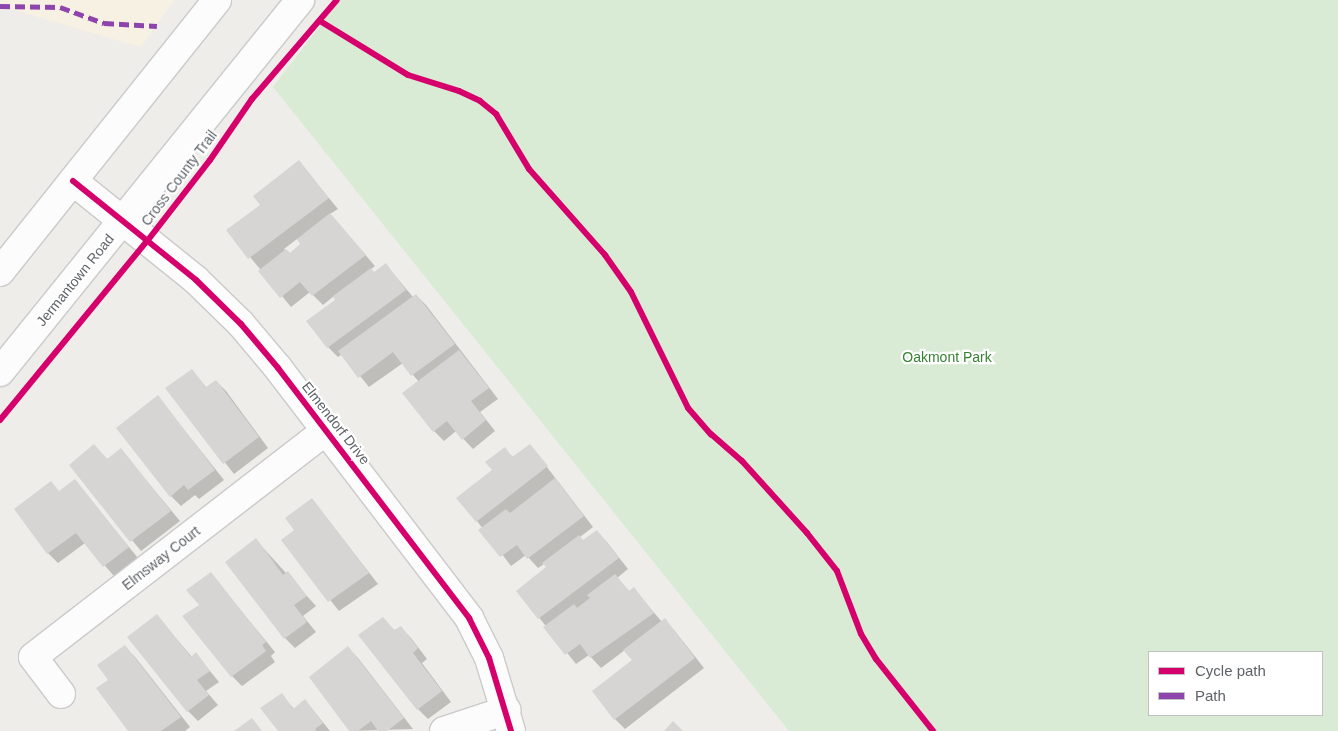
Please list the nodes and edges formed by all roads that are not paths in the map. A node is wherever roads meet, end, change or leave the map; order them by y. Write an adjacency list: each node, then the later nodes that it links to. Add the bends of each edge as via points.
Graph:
1 (217, 0): 3 (street)
2 (300, 0): 4 (street, Jermantown Road)
3 (73, 180): 4 (street, Elmendorf Drive); 5 (street)
4 (123, 220): 6 (street, Jermantown Road); 7 (street, Elmendorf Drive, via 196,280 241,324)
5 (0, 272)
6 (0, 372)
7 (325, 431): 8 (street, Elmsway Court, via 33,657); 9 (street, Elmendorf Drive, via 468,618 489,658)
8 (61, 694)
9 (509, 720): 10 (street)
10 (444, 731)

